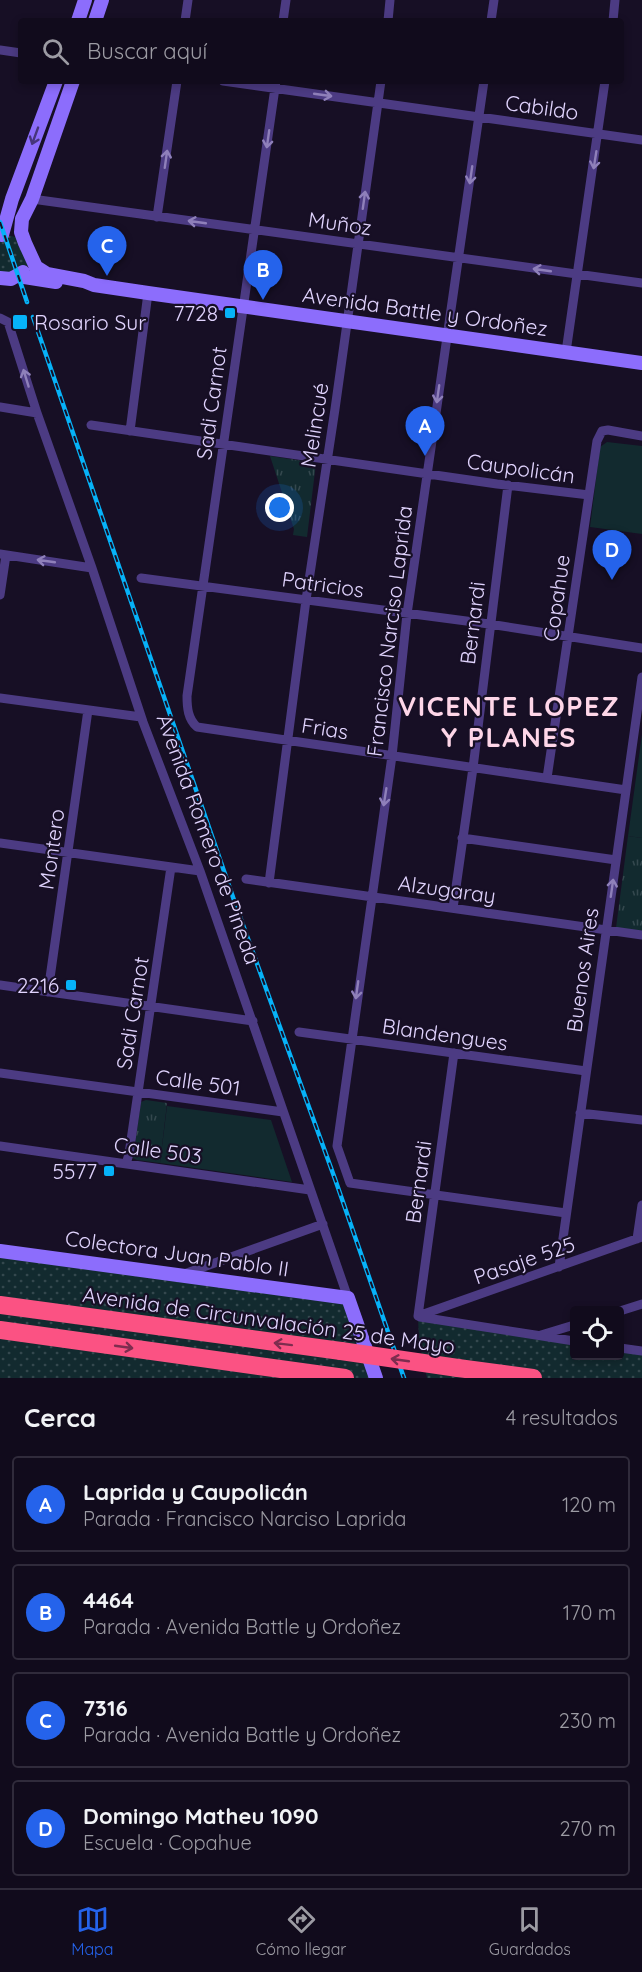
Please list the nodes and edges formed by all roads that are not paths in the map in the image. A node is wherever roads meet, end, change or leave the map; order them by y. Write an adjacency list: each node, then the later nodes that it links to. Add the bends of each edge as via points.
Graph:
1 (86, 0): 8 (main road)
2 (102, 0): 9 (main road)
3 (188, 0): 10 (street)
4 (286, 0): 11 (street)
5 (390, 0): 12 (street)
6 (494, 0): 13 (street)
7 (615, 0): 14 (street)
8 (79, 18)
9 (95, 18)
10 (185, 18)
11 (283, 18)
12 (388, 18)
13 (491, 18)
14 (613, 18)
15 (0, 50): 16 (street)
16 (18, 53)
17 (55, 84): 31 (main road, one-way to 31)
18 (72, 84): 28 (main road)
19 (177, 84): 29 (street, one-way to 19)
20 (275, 84): 24 (street, Cabildo, one-way to 24); 30 (street, Sadi Carnot, one-way to 30)
21 (381, 84): 24 (street, Melincué)
22 (484, 84): 25 (street, Francisco Narciso Laprida)
23 (605, 84): 26 (street)
24 (379, 103): 25 (street, Cabildo); 32 (street, Melincué, one-way to 24)
25 (479, 117): 26 (street, Cabildo); 34 (street, Francisco Narciso Laprida, one-way to 34)
26 (599, 134): 27 (street, Cabildo); 35 (street, one-way to 35)
27 (642, 140)
28 (32, 199): 29 (street, Muñoz); 33 (main road, via 22,219 21,232)
29 (157, 217): 30 (street, Muñoz, one-way to 29)
30 (255, 230): 32 (street, Muñoz); 40 (street, Sadi Carnot)
31 (1, 235): 33 (main road, via 12,235)
32 (358, 244): 34 (street, Muñoz); 42 (street, Melincué)
33 (27, 248): 36 (main road, via 27,267); 38 (main road, Avenida Battle y Ordoñez, via 36,267 47,274)
34 (459, 258): 35 (street, Muñoz, one-way to 34); 43 (street, Francisco Narciso Laprida)
35 (577, 274): 37 (street, Muñoz); 44 (street)
36 (6, 280): 38 (main road, Avenida Battle y Ordoñez)
37 (642, 283)
38 (94, 285): 39 (main road, Avenida Battle y Ordoñez)
39 (148, 293): 40 (main road, Avenida Battle y Ordoñez); 49 (street)
40 (244, 307): 42 (main road, Avenida Battle y Ordoñez); 51 (street, Sadi Carnot)
41 (0, 318): 47 (street, Avenida Romero de Pineda, one-way to 41, via 8,322)
42 (348, 321): 43 (main road, Avenida Battle y Ordoñez); 52 (street, Melincué)
43 (447, 336): 44 (main road, Avenida Battle y Ordoñez); 53 (street, Francisco Narciso Laprida, one-way to 53)
44 (566, 352): 45 (main road, Avenida Battle y Ordoñez)
45 (642, 363)
46 (0, 407): 47 (street)
47 (37, 413): 57 (street, Avenida Romero de Pineda)
48 (91, 425): 49 (street, Caupolicán)
49 (130, 430): 51 (street, Caupolicán)
50 (642, 436): 55 (street, Copahue, via 602,432 597,441)
51 (223, 444): 52 (street, Caupolicán); 59 (street, Sadi Carnot)
52 (327, 459): 53 (street, Caupolicán); 61 (street, Melincué)
53 (427, 473): 54 (street, Caupolicán); 62 (street, Francisco Narciso Laprida)
54 (507, 485): 55 (street, Caupolicán); 63 (street, Bernardi)
55 (589, 495): 64 (street, Copahue)
56 (3, 554): 57 (street, one-way to 56); 60 (street)
57 (92, 568): 69 (street, Avenida Romero de Pineda)
58 (141, 578): 59 (street, Patricios)
59 (204, 587): 61 (street, Patricios); 71 (street, Sadi Carnot, via 187,706 191,722)
60 (0, 595)
61 (306, 600): 62 (street, Patricios); 72 (street, Melincué)
62 (407, 614): 63 (street, Patricios); 73 (street, Francisco Narciso Laprida)
63 (489, 624): 64 (street, Patricios); 74 (street, Bernardi)
64 (568, 636): 65 (street, Patricios); 75 (street, Copahue)
65 (642, 648)
66 (642, 677): 70 (street, Buenos Aires)
67 (0, 698): 68 (street)
68 (88, 710): 69 (street); 79 (street, Montero)
69 (141, 717): 82 (street, Avenida Romero de Pineda)
70 (639, 718): 76 (street, Buenos Aires)
71 (197, 727): 72 (street, Frias)
72 (289, 740): 73 (street, Frias); 84 (street, Melincué)
73 (392, 756): 74 (street, Frias); 85 (street, Francisco Narciso Laprida, one-way to 85)
74 (473, 768): 75 (street, Frias); 77 (street, Bernardi)
75 (547, 778): 76 (street, Frias)
76 (626, 790): 80 (street, Buenos Aires)
77 (462, 838): 80 (street); 86 (street, Bernardi)
78 (0, 843): 79 (street)
79 (69, 853): 81 (street); 90 (street, Montero)
80 (616, 860): 87 (street, Buenos Aires, one-way to 80)
81 (171, 867): 82 (street); 91 (street, Sadi Carnot)
82 (200, 872): 92 (street, Avenida Romero de Pineda)
83 (246, 879): 84 (street, Alzugaray)
84 (269, 883): 85 (street, Alzugaray)
85 (370, 897): 86 (street, Alzugaray); 94 (street, Francisco Narciso Laprida, one-way to 94)
86 (453, 908): 87 (street, Alzugaray)
87 (606, 930): 88 (street, Alzugaray); 96 (street, Buenos Aires)
88 (642, 935)
89 (0, 986): 90 (street)
90 (48, 992): 91 (street)
91 (152, 1006): 92 (street); 98 (street, Sadi Carnot)
92 (253, 1021): 99 (street, Avenida Romero de Pineda)
93 (299, 1032): 94 (street, Blandengues)
94 (351, 1039): 95 (street, Blandengues); 105 (street, Francisco Narciso Laprida, via 337,1146 350,1184)
95 (454, 1053): 96 (street, Blandengues); 105 (street, Bernardi)
96 (586, 1071): 100 (street, Buenos Aires)
97 (0, 1073): 98 (street, Calle 501)
98 (138, 1092): 99 (street, Calle 501); 103 (street, Sadi Carnot)
99 (283, 1112): 104 (street, Avenida Romero de Pineda)
100 (580, 1113): 101 (street); 107 (street, Buenos Aires)
101 (642, 1120)
102 (0, 1146): 103 (street, Calle 503)
103 (126, 1164): 104 (street, Calle 503)
104 (310, 1190): 108 (street, Avenida Romero de Pineda)
105 (435, 1195): 107 (street); 118 (street, Bernardi)
106 (642, 1205): 109 (street)
107 (566, 1213): 111 (street, Buenos Aires)
108 (323, 1224): 112 (street); 114 (street, Avenida Romero de Pineda)
109 (640, 1238): 111 (street, Pasaje 525)
110 (0, 1251): 112 (main road, Colectora Juan Pablo II)
111 (558, 1267): 118 (street, Pasaje 525)
112 (183, 1275): 114 (main road, Colectora Juan Pablo II)
113 (0, 1294): 120 (highway)
114 (348, 1298): 129 (main road, Avenida Romero de Pineda)
115 (642, 1304): 117 (street)
116 (0, 1305): 120 (highway, Avenida de Circunvalación 25 de Mayo)
117 (624, 1310)
118 (418, 1316): 122 (street)
119 (570, 1326): 122 (street)
120 (162, 1328): 130 (highway, Avenida de Circunvalación 25 de Mayo, one-way to 120, bridge)
121 (0, 1330): 124 (highway)
122 (538, 1335): 125 (street)
123 (0, 1337): 124 (highway)
124 (66, 1339): 128 (highway, one-way to 128)
125 (570, 1340)
126 (624, 1349): 127 (street)
127 (642, 1351)
128 (345, 1378)
129 (376, 1378)
130 (532, 1378)

